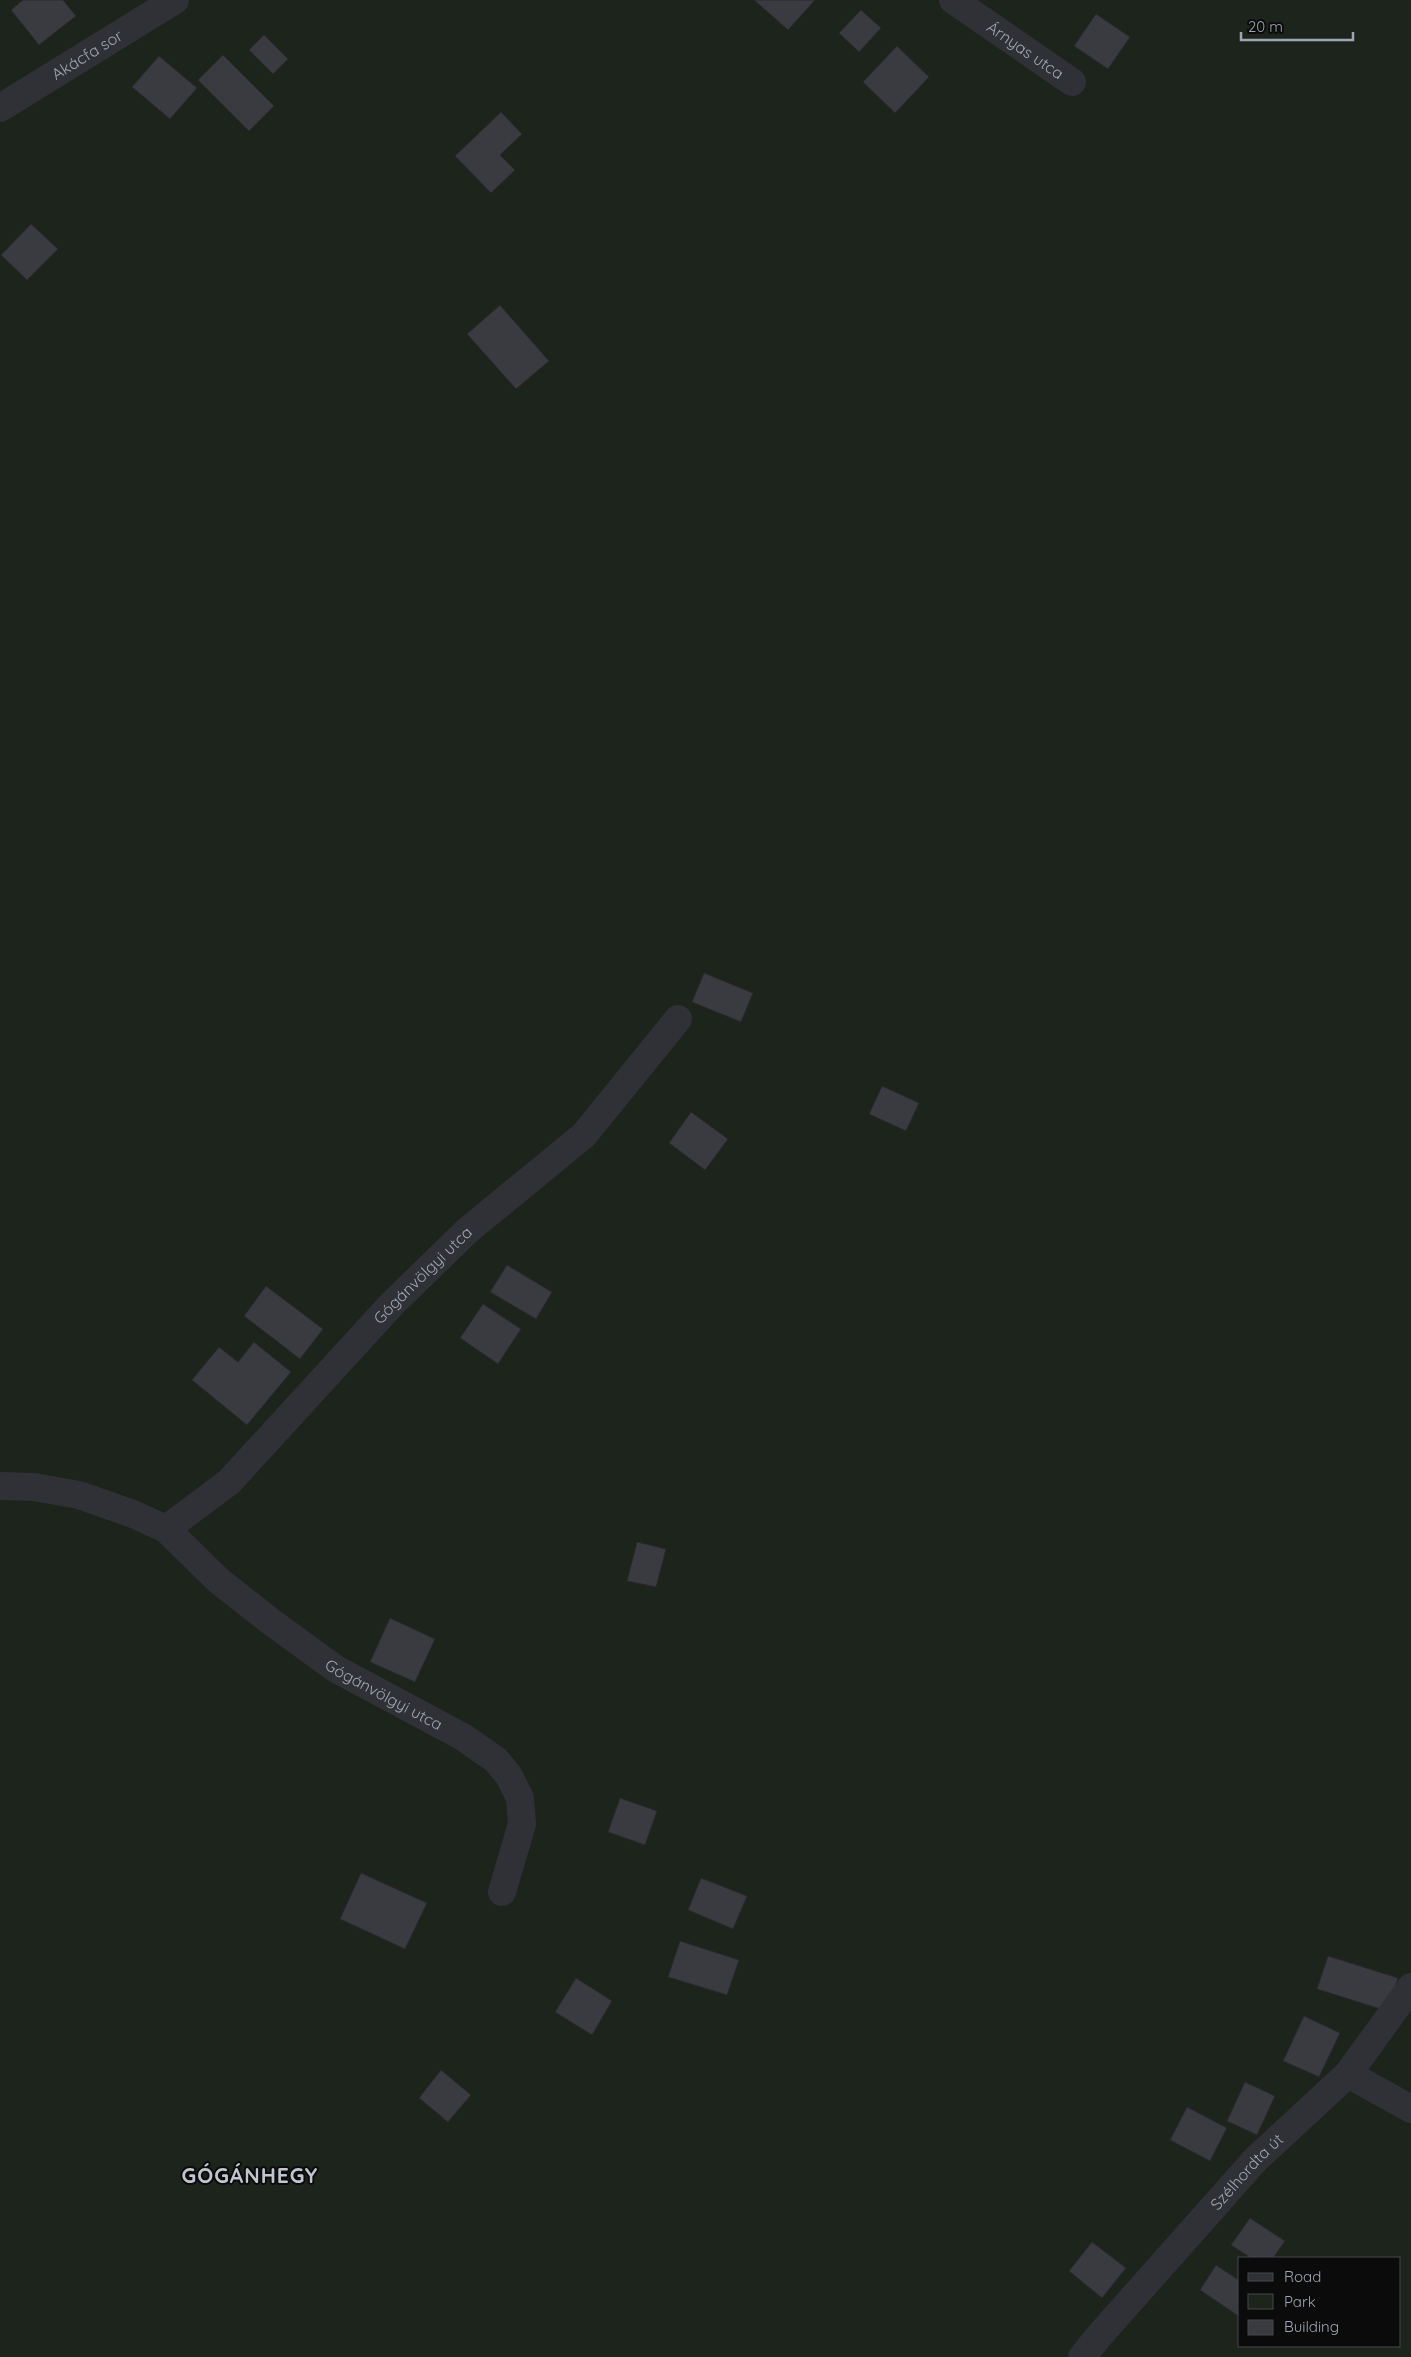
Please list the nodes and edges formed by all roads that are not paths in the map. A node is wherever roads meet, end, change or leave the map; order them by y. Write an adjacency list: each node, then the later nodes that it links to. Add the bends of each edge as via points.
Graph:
1 (175, 0): 4 (street, Akácfa sor)
2 (953, 0): 3 (street, Árnyas utca)
3 (1072, 82)
4 (0, 108)
5 (678, 1019): 7 (street, Gógánvölgyi utca, via 584,1135 467,1231 391,1306 229,1482)
6 (0, 1486): 7 (street, Gógánvölgyi utca, via 34,1487 80,1495)
7 (166, 1529): 8 (street, Gógánvölgyi utca, via 218,1580 336,1669 463,1737 496,1760 520,1798 522,1824)
8 (502, 1892)
9 (1411, 1987): 10 (street, Szélhordta út)
10 (1348, 2074): 11 (street); 12 (street, Szélhordta út, via 1256,2159)
11 (1411, 2109)
12 (1082, 2357)

